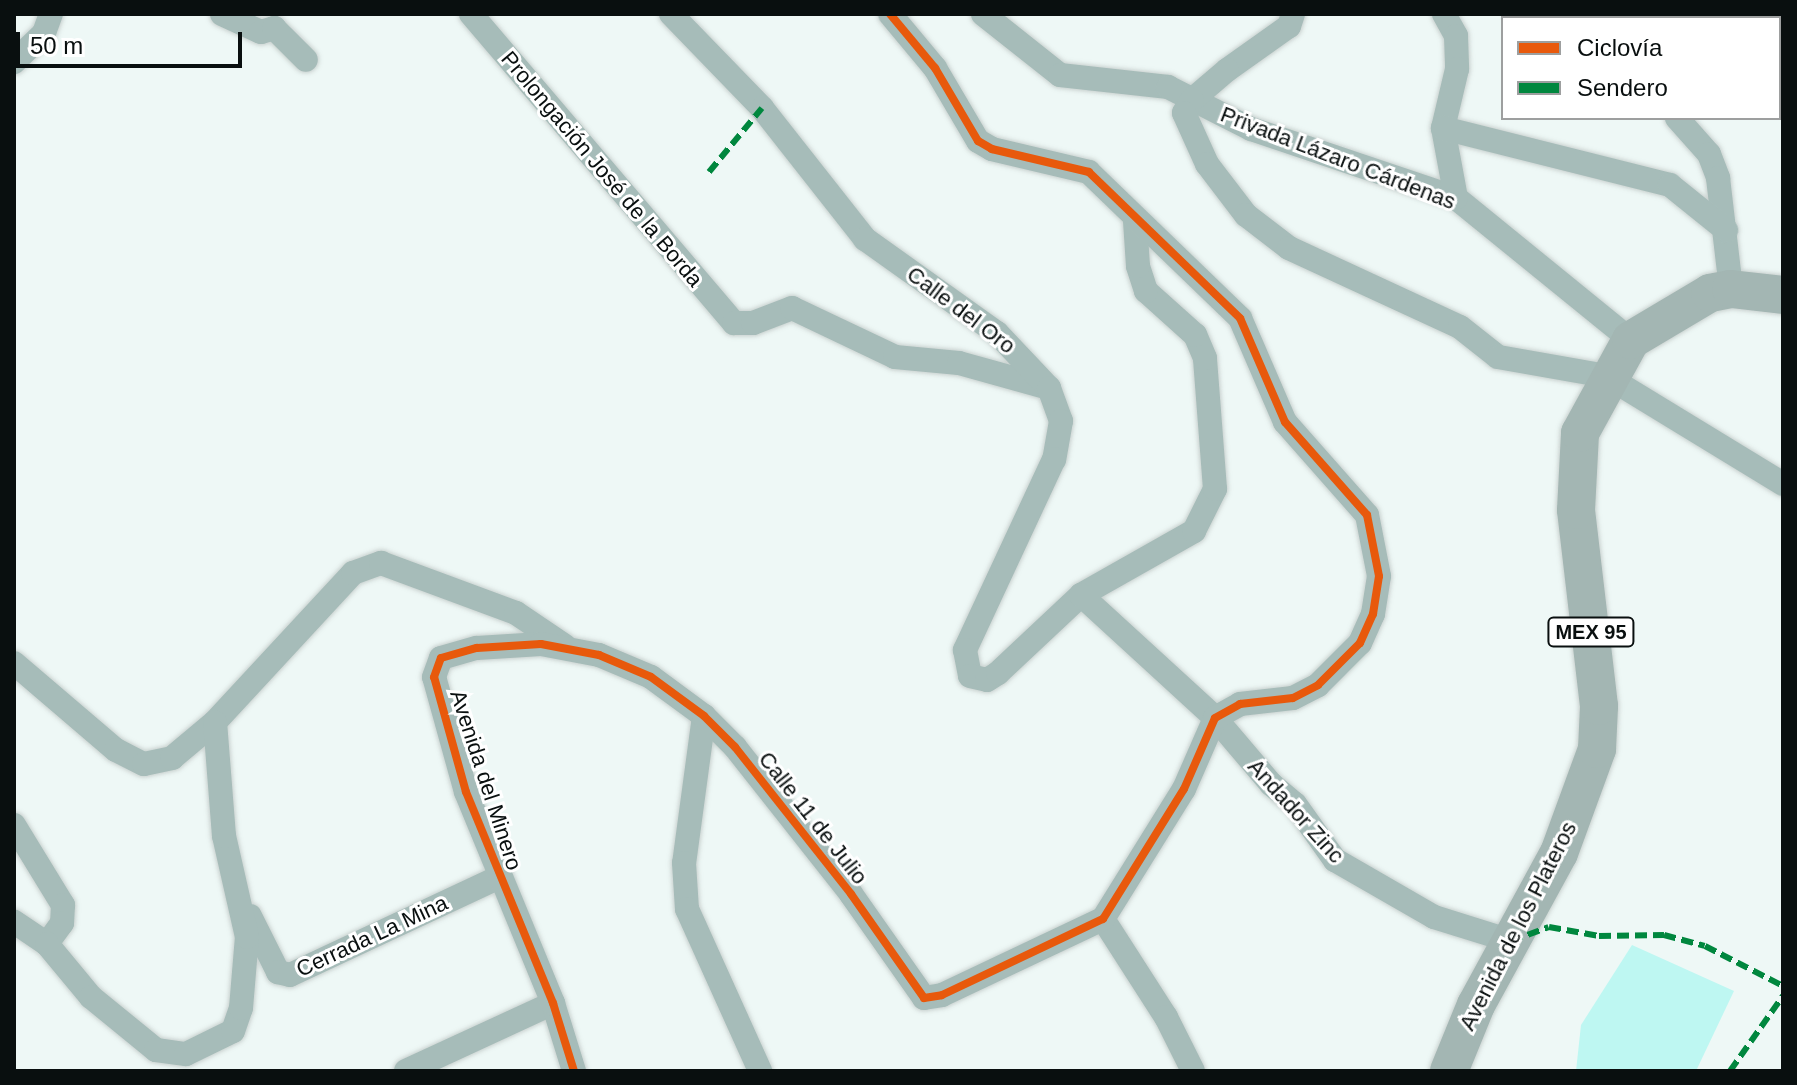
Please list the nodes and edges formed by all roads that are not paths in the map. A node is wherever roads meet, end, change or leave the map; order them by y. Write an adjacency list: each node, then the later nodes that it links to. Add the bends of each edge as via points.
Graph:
1 (51, 14): 11 (street, via 44,33)
2 (222, 14): 9 (street, via 261,32)
3 (471, 14): 22 (street, Prolongación José de la Borda, via 734,323 753,323 792,308 895,357 959,363)
4 (671, 14): 22 (street, Calle del Oro, via 762,108 865,239 997,333)
5 (890, 14): 16 (street, via 935,68 978,141 1089,172)
6 (983, 14): 12 (street, Privada Lázaro Cárdenas, via 1060,75 1168,87)
7 (1293, 14): 12 (street, via 1289,26)
8 (1444, 14): 14 (street, via 1456,36 1457,69)
9 (273, 21): 10 (street)
10 (306, 60)
11 (14, 62)
12 (1192, 100): 15 (street, Privada Lázaro Cárdenas, via 1251,129); 21 (street, via 1184,113 1207,164 1246,215 1289,248 1460,327 1498,357)
13 (1679, 120): 17 (street, via 1709,154)
14 (1443, 128): 15 (street); 17 (street, via 1670,185)
15 (1456, 198): 20 (street, Privada Lázaro Cárdenas)
16 (1135, 221): 24 (street, via 1138,266 1146,291 1195,335 1205,358 1215,489 1194,531); 29 (street, via 1240,318 1285,422 1355,496 1374,537 1379,576 1373,614 1343,663 1293,698 1240,704)
17 (1726, 230): 18 (street)
18 (1731, 289): 19 (main road, Avenida de los Plateros / MEX 95); 20 (main road, Avenida de los Plateros / MEX 95, via 1710,293)
19 (1783, 295)
20 (1631, 340): 21 (main road, Avenida de los Plateros / MEX 95)
21 (1606, 376): 23 (street); 36 (main road, Avenida de los Plateros / MEX 95, via 1580,433 1575,465 1599,706 1597,749 1574,821)
22 (1049, 388): 24 (street, Calle del Oro, via 1061,421 1054,459 965,650 970,676 987,680 998,673)
23 (1783, 484)
24 (1081, 595): 29 (street, Andador Zinc)
25 (568, 649): 27 (street, Avenida del Minero, via 599,655); 30 (street, via 516,613 381,563 353,573); 32 (street, Avenida del Minero, via 527,644 460,651 441,658 434,677 466,792)
26 (14, 663): 30 (street, via 116,750 144,764 172,758)
27 (651, 677): 28 (street, Calle 11 de Julio)
28 (704, 716): 34 (street, Calle 11 de Julio, via 851,894 924,998 942,995); 41 (street, via 684,863 687,909)
29 (1215, 718): 34 (street, via 1184,789); 36 (street, Andador Zinc, via 1295,804 1335,860 1434,917)
30 (215, 722): 33 (street, via 224,836)
31 (14, 825): 37 (street, via 63,905 62,923)
32 (499, 877): 33 (street, Cerrada La Mina, via 290,975 278,972); 38 (street, Avenida del Minero)
33 (241, 897): 37 (street, via 247,937 241,1008 233,1031 186,1054 156,1050 124,1028)
34 (1103, 919): 42 (street, via 1166,1017)
35 (14, 922): 37 (street)
36 (1511, 941): 43 (main road, Avenida de los Plateros / MEX 95, via 1476,1005)
37 (47, 944)
38 (553, 1003): 39 (street); 40 (street, Avenida del Minero)
39 (406, 1071)
40 (574, 1071)
41 (760, 1071)
42 (1193, 1071)
43 (1449, 1071)

